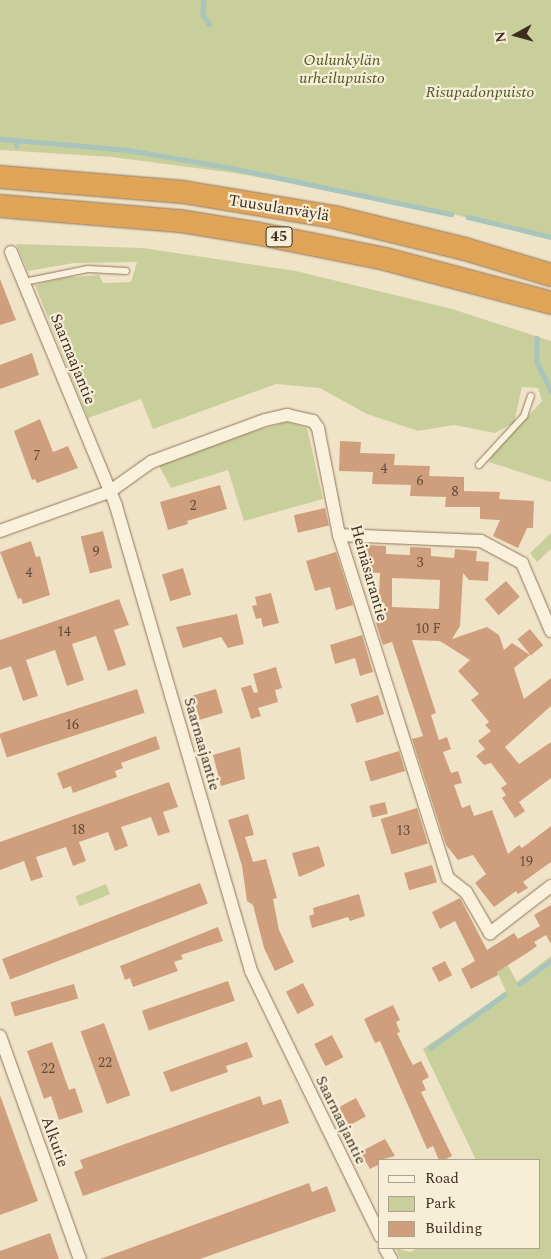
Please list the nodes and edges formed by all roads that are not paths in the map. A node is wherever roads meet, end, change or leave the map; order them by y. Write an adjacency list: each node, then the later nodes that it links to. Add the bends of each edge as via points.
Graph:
1 (0, 177): 5 (highway, Tuusulanväylä / 45, via 183,192 334,217 465,250)
2 (0, 206): 7 (highway, Tuusulanväylä / 45, via 171,220 255,233 386,259)
3 (11, 252): 6 (street, Saarnaajantie)
4 (126, 271): 6 (lane, via 88,269)
5 (551, 276)
6 (24, 282): 10 (street, Saarnaajantie)
7 (551, 303)
8 (532, 396): 9 (lane, via 524,416)
9 (479, 465)
10 (108, 492): 11 (street, Heinäsarantie); 12 (street, Heinäsarantie, via 151,462 265,420 287,415 301,417 313,421 318,428); 16 (street, Saarnaajantie, via 119,515 251,971)
11 (0, 531)
12 (340, 535): 13 (street, via 481,541 522,563); 14 (street, Heinäsarantie, via 448,878 466,892 490,933)
13 (551, 631)
14 (551, 886)
15 (0, 1036): 17 (street, Alkutie)
16 (378, 1232)
17 (80, 1259)

